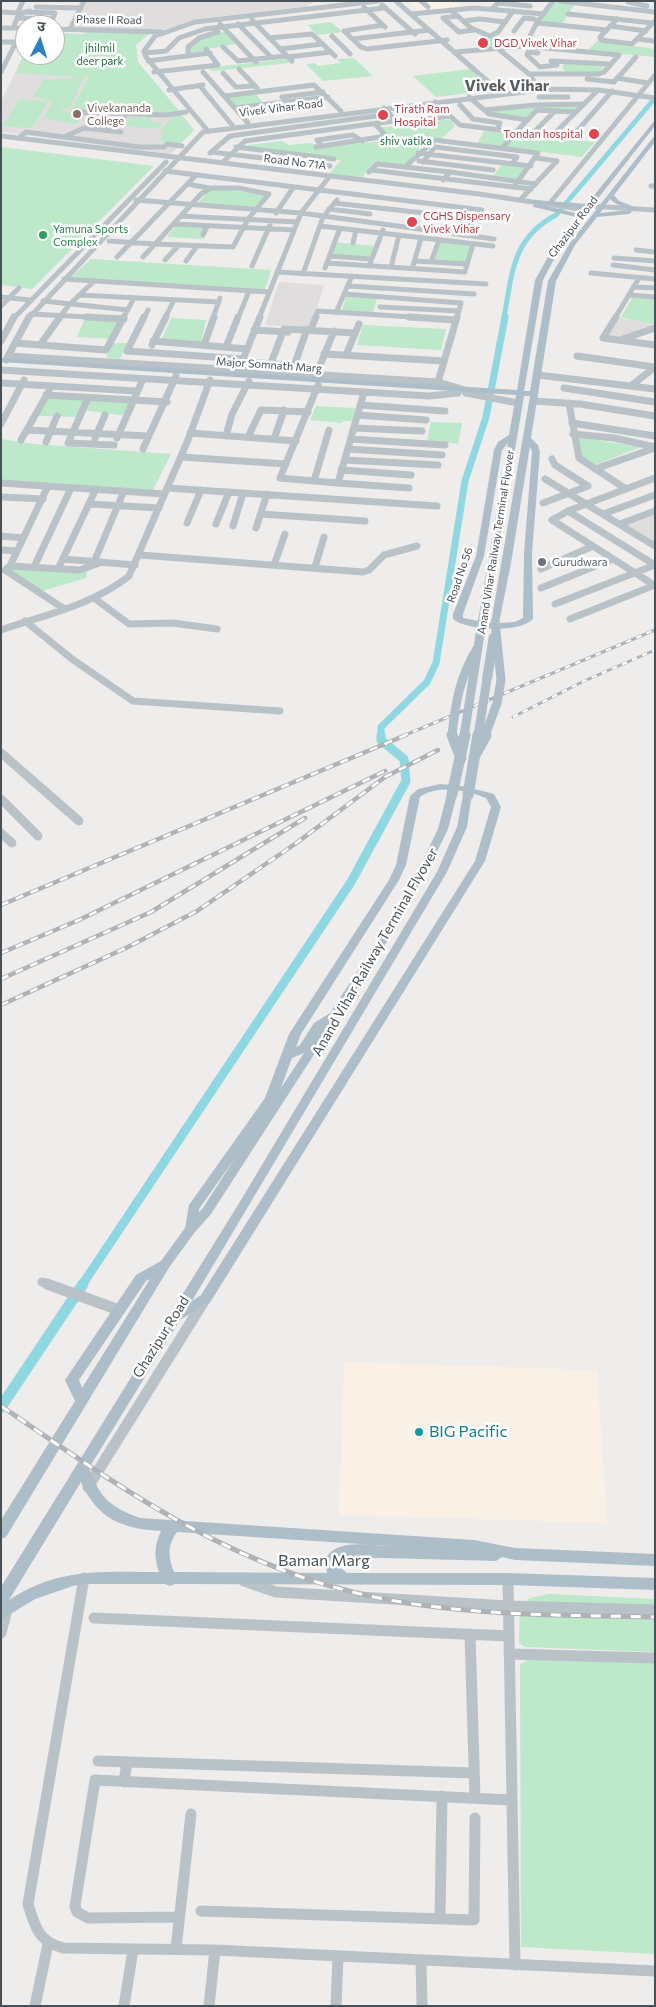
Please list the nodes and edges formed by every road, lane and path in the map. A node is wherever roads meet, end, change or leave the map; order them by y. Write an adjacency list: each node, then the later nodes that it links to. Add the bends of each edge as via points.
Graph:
1 (23, 1): 32 (street, via 18,12)
2 (318, 1): 17 (street)
3 (378, 1): 10 (street); 20 (street)
4 (396, 1): 15 (street)
5 (421, 1): 18 (street)
6 (553, 1): 35 (street)
7 (560, 1): 12 (street)
8 (628, 1): 19 (street); 22 (street)
9 (41, 2): 13 (street); 16 (street)
10 (361, 2): 14 (street); 25 (street)
11 (453, 2): 23 (street)
12 (590, 3): 22 (street)
13 (83, 4): 16 (street); 68 (street)
14 (329, 4): 17 (street); 33 (street)
15 (401, 4): 20 (street); 34 (street)
16 (36, 7): 32 (street)
17 (305, 7): 33 (street)
18 (428, 7)
19 (655, 7)
20 (385, 8): 25 (street); 71 (street)
21 (468, 8): 23 (street); 24 (street); 43 (street, via 475,14)
22 (624, 8): 31 (street)
23 (460, 9): 26 (street)
24 (492, 9): 28 (street); 30 (street, via 498,3 530,6)
25 (366, 10): 27 (street); 39 (street)
26 (451, 10): 34 (street); 42 (street)
27 (351, 11): 41 (street); 46 (street)
28 (513, 11): 30 (street); 43 (street)
29 (1, 12): 32 (street)
30 (526, 12): 35 (street)
31 (655, 12)
32 (23, 13): 37 (street); 38 (street)
33 (246, 14): 44 (street); 52 (street)
34 (413, 14): 72 (street); 89 (street)
35 (544, 14): 50 (street)
36 (568, 14): 40 (street)
37 (21, 15)
38 (54, 15)
39 (371, 15): 41 (street); 47 (street)
40 (578, 15): 45 (street); 51 (street, via 581,10 640,15)
41 (356, 16): 60 (street)
42 (458, 16): 49 (street); 73 (street, via 443,18 459,32)
43 (510, 16): 53 (street)
44 (213, 18): 59 (street); 77 (street)
45 (617, 19): 51 (street); 65 (street)
46 (272, 20): 52 (street); 60 (street)
47 (377, 20): 48 (street); 58 (street)
48 (366, 21): 56 (street); 61 (street)
49 (464, 21): 53 (street); 73 (street)
50 (538, 21): 65 (street); 75 (street, via 524,18); 103 (street)
51 (634, 21): 54 (street)
52 (254, 22): 57 (street); 64 (street)
53 (505, 22): 73 (street, via 495,34)
54 (654, 22): 76 (street)
55 (15, 23): 63 (street)
56 (356, 23)
57 (238, 24): 59 (street); 92 (street)
58 (382, 25): 61 (street); 79 (street)
59 (223, 26): 70 (street); 74 (street)
60 (277, 26): 64 (street)
61 (371, 26): 83 (street, via 345,29)
62 (3, 28): 63 (street); 80 (street)
63 (13, 28)
64 (259, 28): 82 (street)
65 (609, 28): 66 (street); 90 (street, via 601,36)
66 (625, 28): 76 (street); 90 (street)
67 (65, 29): 68 (street, Phase II Road)
68 (70, 29): 77 (street, Phase II Road)
69 (299, 29): 78 (street)
70 (202, 30): 81 (street); 115 (street, via 179,38)
71 (411, 30): 72 (street); 79 (street); 86 (street)
72 (429, 30): 93 (street)
73 (474, 30)
74 (227, 31): 81 (street); 96 (street)
75 (514, 31)
76 (646, 31): 87 (street)
77 (161, 32): 117 (street, via 150,40); 143 (street, via 141,44 138,51 139,58)
78 (280, 32): 82 (street); 84 (street)
79 (391, 33): 88 (street)
80 (1, 34)
81 (211, 34): 118 (street, via 193,42)
82 (264, 34): 85 (street)
83 (347, 34): 88 (street); 113 (street, via 332,36)
84 (286, 36): 85 (street); 99 (street, via 312,34)
85 (269, 38): 108 (street)
86 (418, 38): 95 (street); 98 (street)
87 (638, 38): 90 (street, via 631,44); 91 (street)
88 (353, 39): 111 (street, via 365,49)
89 (447, 40): 93 (street); 116 (street)
90 (615, 40)
91 (654, 40): 104 (street)
92 (255, 41): 96 (street); 110 (street)
93 (441, 41): 98 (street); 116 (street)
94 (1, 42): 100 (street)
95 (377, 42): 97 (street); 111 (street)
96 (237, 43): 114 (street)
97 (370, 43)
98 (424, 43): 111 (street)
99 (323, 44): 102 (street); 119 (street)
100 (15, 45)
101 (15, 45): 105 (street)
102 (304, 46): 108 (street); 123 (street)
103 (525, 46): 109 (street); 112 (street)
104 (648, 46)
105 (1, 47)
106 (15, 47): 122 (street)
107 (224, 47): 133 (street, via 238,61)
108 (278, 47): 110 (street); 128 (street)
109 (496, 47): 116 (street); 146 (street)
110 (262, 48): 114 (street); 125 (street)
111 (383, 48)
112 (548, 48): 120 (street); 131 (street, via 617,54)
113 (345, 49): 119 (street); 124 (street)
114 (244, 50): 133 (street)
115 (167, 51): 117 (street); 118 (street); 127 (street)
116 (458, 51): 163 (street)
117 (144, 53): 132 (street)
118 (188, 53): 127 (street); 141 (street, via 208,51 218,65)
119 (332, 53): 123 (street)
120 (545, 53): 134 (street); 139 (street, via 528,52 527,55 540,67)
121 (1, 54): 122 (street)
122 (11, 54): 140 (street)
123 (312, 54): 128 (street); 130 (street)
124 (350, 54)
125 (272, 57): 128 (street); 133 (street)
126 (596, 57): 129 (street); 135 (street, via 567,55); 136 (street)
127 (171, 58): 132 (street); 137 (street)
128 (288, 58)
129 (607, 58)
130 (317, 59)
131 (616, 59): 138 (street); 148 (street, via 634,59)
132 (148, 60): 141 (street)
133 (254, 60)
134 (551, 61): 135 (street); 139 (street)
135 (566, 62): 136 (street)
136 (594, 63): 138 (street)
137 (177, 64)
138 (610, 64): 145 (street, via 599,74)
139 (557, 65): 145 (street)
140 (1, 72)
141 (157, 72): 143 (street); 156 (street)
142 (203, 72): 150 (street)
143 (151, 73): 156 (street)
144 (550, 73): 145 (street); 146 (street); 148 (street, via 555,78 614,82)
145 (561, 73)
146 (528, 74): 155 (street)
147 (655, 75): 149 (street)
148 (617, 78): 149 (street)
149 (648, 83): 167 (street)
150 (213, 84): 151 (street); 154 (street)
151 (200, 86): 156 (street); 158 (street)
152 (255, 86): 152 (street, via 238,88 224,72 240,70); 161 (street)
153 (299, 87): 161 (street); 162 (street, via 314,85); 165 (street)
154 (218, 89): 158 (street); 168 (street)
155 (538, 89): 157 (street, Vivek Vihar Road); 159 (street, Vivek Vihar Road); 163 (street, Vivek Vihar Road); 167 (street, Vivek Vihar Road, via 583,87)
156 (169, 90): 193 (street); 220 (street)
157 (598, 90): 160 (street, Vivek Vihar Road); 170 (street)
158 (204, 91): 203 (street)
159 (519, 91): 163 (street, Vivek Vihar Road); 184 (street)
160 (612, 91): 167 (street, Vivek Vihar Road); 174 (street)
161 (260, 92): 164 (street)
162 (323, 92): 165 (street); 172 (street)
163 (502, 92): 166 (street, Vivek Vihar Road); 190 (street, Vivek Vihar Road)
164 (252, 93): 168 (street); 183 (street)
165 (305, 94): 169 (street)
166 (489, 94): 173 (street, Vivek Vihar Road); 188 (street)
167 (638, 94): 171 (street, Vivek Vihar Road); 291 (street)
168 (224, 96): 186 (street)
169 (283, 96): 176 (street, via 281,98); 180 (street, via 269,98)
170 (591, 96): 174 (street); 182 (street)
171 (651, 96)
172 (328, 97): 175 (street); 190 (street)
173 (469, 97): 177 (street, Vivek Vihar Road); 178 (street)
174 (606, 99): 225 (street)
175 (308, 100): 176 (street); 185 (street, via 313,106 260,112)
176 (286, 102): 180 (street)
177 (435, 102): 187 (street, Vivek Vihar Road); 199 (street)
178 (476, 103): 189 (street); 209 (street, via 460,105 475,119)
179 (569, 103): 181 (street); 181 (street, via 568,97 539,97); 182 (street)
180 (275, 104): 183 (street)
181 (545, 104): 184 (street)
182 (584, 104): 195 (street)
183 (264, 105): 185 (street)
184 (534, 105): 188 (street); 194 (street)
185 (254, 106): 186 (street)
186 (235, 108): 200 (street)
187 (384, 108): 197 (street); 204 (street, Vivek Vihar Road)
188 (504, 108): 189 (street)
189 (484, 110): 202 (street, via 489,114)
190 (341, 111): 207 (street, Vivek Vihar Road)
191 (555, 111): 194 (street); 195 (street); 198 (street)
192 (76, 112): 196 (street)
193 (186, 112): 196 (street); 220 (street)
194 (535, 112): 198 (street); 205 (street)
195 (575, 112): 219 (street)
196 (126, 114): 217 (street, via 122,121 107,124)
197 (390, 114): 201 (street); 211 (street, via 395,120)
198 (551, 115): 216 (street)
199 (450, 116): 206 (street); 221 (street, via 460,125)
200 (243, 117): 203 (street); 207 (street)
201 (378, 117): 210 (street); 211 (street)
202 (514, 118): 205 (street); 209 (street, via 510,123)
203 (227, 119): 212 (street)
204 (297, 120): 215 (street); 220 (street, Vivek Vihar Road)
205 (527, 120): 214 (street)
206 (413, 121)
207 (248, 122): 212 (street, Vivek Vihar Road)
208 (655, 122): 305 (main road, Ghazipur Road)
209 (500, 123): 221 (street)
210 (324, 124): 215 (street); 222 (street)
211 (386, 124): 213 (street)
212 (232, 125): 220 (street, Vivek Vihar Road)
213 (376, 125): 222 (street); 238 (street, via 386,136)
214 (522, 125): 216 (street); 224 (street)
215 (306, 126): 218 (street); 226 (street)
216 (539, 128): 227 (street)
217 (102, 129): 223 (street); 231 (street, via 72,129)
218 (286, 129): 228 (street); 242 (street, via 228,137 210,153)
219 (559, 129): 225 (street); 229 (street)
220 (204, 130): 236 (street); 247 (street)
221 (497, 130): 224 (street)
222 (330, 131): 226 (street)
223 (121, 132)
224 (516, 132): 239 (street)
225 (577, 132): 232 (street)
226 (313, 133): 228 (street)
227 (532, 134)
228 (292, 135): 237 (street, via 245,141)
229 (553, 135)
230 (1, 136): 234 (street, Road No 71A)
231 (64, 137): 234 (street, via 26,132); 236 (street, via 139,146)
232 (572, 137)
233 (655, 137): 282 (main road, Ghazipur Road)
234 (19, 138): 247 (street, Road No 71A)
235 (1, 140): 247 (street, Road No 71A)
236 (182, 146): 247 (street)
237 (236, 147): 240 (street); 242 (street)
238 (319, 147)
239 (502, 148): 241 (street, via 435,140); 246 (street, via 538,153)
240 (256, 149): 244 (street); 245 (street)
241 (418, 153): 243 (street); 249 (street)
242 (230, 154): 244 (street); 252 (street)
243 (429, 154): 251 (street); 254 (street, via 435,147 517,157)
244 (250, 156): 250 (street)
245 (321, 157): 248 (street); 253 (street)
246 (537, 158): 257 (street); 271 (street, via 556,161)
247 (173, 159): 252 (street, Road No 71A); 260 (street); 265 (street, Road No 71A); 283 (street)
248 (334, 159)
249 (411, 160): 251 (street); 256 (street)
250 (293, 162): 253 (street); 261 (street)
251 (423, 162): 259 (street)
252 (222, 163): 261 (street, Road No 71A)
253 (315, 164): 255 (street)
254 (512, 164): 257 (street)
255 (330, 166)
256 (406, 166): 258 (street, via 380,164); 262 (street)
257 (531, 166): 269 (street)
258 (371, 170): 266 (street); 267 (street)
259 (493, 170)
260 (165, 171): 263 (street); 284 (street)
261 (284, 171): 265 (street, Road No 71A)
262 (450, 172): 264 (street); 266 (street)
263 (196, 175): 270 (street); 272 (street)
264 (471, 175): 268 (street); 269 (street)
265 (328, 178): 267 (street, Road No 71A); 276 (street, Road No 71A); 279 (street)
266 (445, 178): 268 (street); 277 (street)
267 (362, 180): 277 (street, Road No 71A)
268 (466, 181): 273 (street)
269 (519, 181): 271 (street); 273 (street)
270 (187, 184): 274 (street); 288 (street)
271 (536, 184): 278 (street)
272 (272, 185): 275 (street); 280 (street)
273 (514, 187): 278 (street)
274 (209, 188): 280 (street); 290 (street)
275 (293, 188): 279 (street); 296 (street)
276 (404, 188): 285 (street); 289 (street, Road No 71A)
277 (434, 189): 286 (street, Road No 71A)
278 (531, 189): 286 (street)
279 (319, 190): 281 (street); 303 (street)
280 (266, 193): 294 (street, via 268,196)
281 (341, 193): 285 (street); 287 (street)
282 (610, 195): 300 (main road, Ghazipur Road); 301 (main road)
283 (129, 199): 284 (street); 361 (street)
284 (140, 200): 288 (street); 364 (street)
285 (396, 200): 293 (street)
286 (520, 200): 289 (street, Road No 71A)
287 (334, 202): 292 (street); 295 (street)
288 (169, 204): 290 (street); 299 (street)
289 (534, 204): 291 (main road)
290 (191, 205): 294 (street); 307 (street)
291 (554, 206): 297 (main road)
292 (375, 207): 304 (street); 306 (street)
293 (458, 207): 309 (street); 329 (street, via 482,210)
294 (255, 209): 296 (street); 311 (street)
295 (329, 209): 306 (street); 310 (street)
296 (277, 210): 303 (street); 312 (street)
297 (572, 210): 305 (main road); 305 (main road)
298 (655, 210): 301 (street)
299 (160, 212): 302 (street); 334 (street)
300 (597, 212): 301 (main road); 301 (street); 305 (main road); 305 (street); 440 (main road, Ghazipur Road, via 572,244 552,281)
301 (634, 212): 308 (street)
302 (168, 213)
303 (301, 213): 310 (street); 313 (street)
304 (424, 213): 309 (street); 322 (street)
305 (583, 213): 455 (main road, Ghazipur Road, via 559,243 539,280)
306 (370, 214): 314 (street)
307 (180, 215): 311 (street); 315 (street)
308 (655, 215)
309 (451, 216): 325 (street)
310 (323, 217): 314 (street); 317 (street)
311 (248, 220): 312 (street); 319 (street)
312 (272, 221): 313 (street); 321 (street)
313 (297, 222): 323 (street)
314 (364, 222): 318 (street)
315 (174, 224): 316 (street); 336 (street)
316 (207, 226): 319 (street); 327 (street)
317 (320, 226): 320 (street); 366 (street)
318 (386, 226): 322 (street); 326 (street)
319 (243, 228): 321 (street); 339 (street, via 233,247)
320 (340, 228): 324 (street); 343 (street)
321 (268, 229): 323 (street); 356 (street)
322 (413, 229): 325 (street)
323 (294, 230): 362 (street)
324 (356, 230): 326 (street); 335 (street)
325 (441, 232): 329 (street)
326 (380, 233): 328 (street); 347 (street)
327 (203, 235)
328 (399, 235): 330 (street); 358 (street)
329 (463, 235): 331 (street)
330 (421, 238): 332 (street); 350 (street)
331 (494, 239)
332 (439, 240): 337 (street); 351 (street)
333 (108, 241): 334 (street)
334 (131, 242): 336 (street); 344 (street)
335 (353, 243)
336 (156, 244): 338 (street); 345 (street)
337 (472, 244): 340 (street); 354 (street)
338 (178, 245): 339 (street); 348 (street)
339 (197, 246): 349 (street)
340 (493, 246)
341 (636, 250): 342 (street)
342 (655, 252)
343 (329, 256): 347 (street); 353 (street)
344 (117, 257)
345 (143, 257)
346 (614, 258): 352 (street)
347 (371, 259): 357 (street)
348 (166, 260)
349 (186, 261)
350 (415, 261): 351 (street); 359 (street)
351 (431, 262): 354 (street)
352 (655, 262)
353 (327, 264): 357 (street); 367 (street)
354 (467, 264): 363 (street)
355 (613, 265): 360 (street)
356 (252, 266)
357 (369, 266): 358 (street)
358 (391, 268): 359 (street)
359 (412, 269): 363 (street)
360 (655, 270)
361 (58, 272): 364 (street); 390 (street)
362 (277, 272): 366 (street); 381 (street)
363 (465, 272): 373 (street)
364 (70, 273): 370 (street)
365 (591, 273): 369 (street)
366 (303, 274): 367 (street)
367 (323, 275): 368 (street)
368 (352, 276): 373 (street); 375 (street)
369 (639, 278): 371 (street); 376 (street)
370 (64, 279): 372 (street); 391 (street)
371 (655, 279)
372 (94, 281): 379 (street); 384 (street)
373 (462, 282): 374 (street)
374 (486, 284)
375 (349, 286): 382 (street); 383 (street)
376 (633, 287): 378 (street); 385 (street)
377 (19, 288): 388 (street)
378 (655, 288)
379 (224, 290): 380 (street); 393 (street)
380 (249, 291): 381 (street); 420 (street)
381 (269, 292): 407 (street)
382 (344, 294): 399 (street, via 456,301 461,303); 400 (street)
383 (474, 294)
384 (80, 295): 389 (street); 394 (street)
385 (629, 295): 387 (street); 413 (street, via 603,338)
386 (1, 297): 388 (street)
387 (655, 297)
388 (10, 298): 390 (street); 395 (street)
389 (134, 298): 392 (street); 397 (street)
390 (30, 300): 410 (street)
391 (43, 300): 394 (street); 401 (street)
392 (174, 300): 393 (street); 414 (street)
393 (218, 302): 419 (street)
394 (69, 305): 397 (street); 402 (street)
395 (1, 306)
396 (380, 307): 399 (street)
397 (128, 310): 403 (street)
398 (148, 310): 422 (street, via 127,350)
399 (459, 311): 404 (street)
400 (336, 313): 404 (street); 408 (street, via 318,311)
401 (31, 314): 402 (street); 416 (street)
402 (60, 316): 403 (street); 418 (street)
403 (124, 319): 418 (street, via 106,350)
404 (456, 320): 427 (street)
405 (359, 324): 412 (street)
406 (655, 328): 413 (street)
407 (254, 330): 411 (street); 421 (street)
408 (308, 331): 409 (street); 411 (street); 431 (street)
409 (334, 331): 412 (street); 423 (street)
410 (4, 332): 415 (street)
411 (282, 332): 428 (street)
412 (355, 333): 424 (street)
413 (620, 340): 417 (street)
414 (154, 341): 419 (street); 422 (street)
415 (1, 342)
416 (15, 343): 418 (street); 430 (street)
417 (653, 344)
418 (40, 345)
419 (204, 345): 420 (street)
420 (226, 347): 421 (street)
421 (247, 349): 426 (street)
422 (149, 352): 426 (street)
423 (324, 354): 424 (street); 437 (street)
424 (346, 355): 427 (street)
425 (578, 356): 429 (street)
426 (242, 360): 428 (street); 435 (street)
427 (444, 361): 443 (street)
428 (271, 363): 431 (street)
429 (633, 364): 432 (street); 438 (street)
430 (3, 365): 433 (main road, Major Somnath Marg); 434 (street); 435 (main road, Major Somnath Marg, via 49,360)
431 (295, 365): 436 (street)
432 (655, 367): 447 (street)
433 (59, 371): 434 (street); 439 (main road, Major Somnath Marg); 441 (street); 448 (street)
434 (28, 372): 446 (street)
435 (238, 372): 436 (street); 453 (main road, Major Somnath Marg)
436 (292, 372): 437 (street)
437 (317, 373): 443 (street)
438 (627, 373)
439 (176, 378): 441 (street); 442 (main road, Major Somnath Marg); 461 (street)
440 (537, 378): 447 (street); 455 (main road); 458 (main road, Ghazipur Road)
441 (143, 379): 452 (street)
442 (210, 381): 445 (main road, Major Somnath Marg); 485 (street)
443 (438, 382): 453 (street)
444 (1, 383): 446 (street)
445 (248, 383): 449 (main road, Major Somnath Marg); 488 (street, via 232,414)
446 (22, 384): 448 (street); 476 (street)
447 (632, 385): 451 (street)
448 (51, 386): 452 (street); 457 (street)
449 (317, 388): 453 (main road, Major Somnath Marg); 454 (street); 467 (street)
450 (564, 388): 462 (street)
451 (655, 389)
452 (136, 391): 460 (street)
453 (470, 391): 454 (street, via 439,396); 456 (main road, Major Somnath Marg)
454 (364, 392): 464 (street)
455 (520, 392): 456 (main road, Major Somnath Marg); 456 (main road); 458 (main road, Major Somnath Marg); 468 (main road, Ghazipur Road)
456 (506, 393)
457 (46, 395): 459 (street); 478 (street)
458 (534, 397): 463 (street); 471 (main road, Ghazipur Road)
459 (88, 398): 460 (street); 481 (street)
460 (132, 400): 461 (street); 484 (street)
461 (167, 402): 487 (street)
462 (655, 402)
463 (569, 403): 473 (street); 475 (street)
464 (360, 405): 466 (street); 470 (street)
465 (284, 410): 467 (street); 490 (street, via 258,411); 493 (street)
466 (445, 411)
467 (308, 412): 496 (street)
468 (516, 414): 471 (main road); 491 (main road, Ghazipur Road)
469 (105, 415): 483 (street)
470 (357, 415): 474 (street); 477 (street)
471 (531, 415): 492 (main road, Ghazipur Road)
472 (57, 416): 480 (street)
473 (655, 416)
474 (426, 420)
475 (572, 423): 486 (street); 489 (street)
476 (1, 424)
477 (354, 428): 482 (street); 494 (street)
478 (27, 430): 480 (street); 495 (street)
479 (329, 430): 514 (street)
480 (50, 431): 481 (street); 497 (street)
481 (73, 432): 483 (street); 498 (street, via 68,443)
482 (422, 432)
483 (96, 433): 484 (street); 498 (street)
484 (119, 433): 487 (street); 498 (street, via 113,447)
485 (190, 433): 488 (street); 504 (street)
486 (573, 434): 500 (street, via 614,438); 509 (street, via 579,458)
487 (147, 436): 501 (street)
488 (226, 436): 490 (street)
489 (655, 436)
490 (248, 437): 493 (street)
491 (512, 437): 492 (main road, Road No 56, via 498,450 480,556 458,614 458,619 465,623 512,626 524,624 528,619 528,552 536,452); 579 (main road, Anand Vihar Railway Terminal Flyover, bridge)
492 (526, 438): 590 (main road, Anand Vihar Railway Terminal Flyover, bridge, via 462,827 442,872)
493 (274, 439): 496 (street)
494 (350, 439): 499 (street); 502 (street)
495 (21, 440)
496 (296, 441): 507 (street)
497 (46, 442)
498 (93, 444)
499 (445, 445)
500 (655, 448): 509 (street)
501 (143, 449)
502 (348, 449): 503 (street); 506 (street)
503 (442, 454)
504 (180, 457): 507 (street); 524 (street)
505 (552, 459): 527 (street, via 555,465 588,485)
506 (345, 460): 508 (street); 510 (street)
507 (286, 464): 514 (street, via 280,478)
508 (438, 465)
509 (595, 469): 520 (street)
510 (341, 470): 511 (street); 516 (street)
511 (411, 475)
512 (545, 478): 527 (street)
513 (655, 478): 520 (street)
514 (314, 481): 516 (street)
515 (1, 483): 517 (street)
516 (338, 483): 519 (street)
517 (48, 486): 518 (street); 531 (street)
518 (71, 488): 521 (street); 565 (street)
519 (409, 488)
520 (626, 488): 534 (street)
521 (96, 489): 523 (street); 533 (street)
522 (202, 490): 524 (street); 525 (street); 543 (street)
523 (124, 491): 524 (street); 535 (street)
524 (166, 491): 537 (street)
525 (229, 492): 526 (street); 544 (street)
526 (243, 493): 528 (street); 546 (street)
527 (569, 493): 532 (street); 534 (street)
528 (267, 494): 536 (street); 540 (street)
529 (655, 495): 541 (street)
530 (1, 497): 531 (street)
531 (42, 499): 551 (street)
532 (543, 503)
533 (90, 504): 535 (street); 558 (street)
534 (586, 504): 538 (street); 541 (street)
535 (119, 506): 537 (street); 560 (street)
536 (437, 506)
537 (159, 508): 557 (street)
538 (568, 511): 553 (street, via 552,520); 563 (street)
539 (655, 511): 545 (street)
540 (261, 514): 542 (street); 547 (street)
541 (603, 514): 545 (street)
542 (364, 521)
543 (187, 523)
544 (216, 524)
545 (620, 524): 554 (street)
546 (233, 526)
547 (256, 528)
548 (285, 534): 562 (street)
549 (1, 536): 551 (street)
550 (324, 537): 566 (street)
551 (23, 538): 556 (street)
552 (418, 546): 566 (street, via 381,556 364,572)
553 (593, 546): 559 (street); 568 (street)
554 (655, 546)
555 (1, 550): 556 (street)
556 (17, 551): 564 (street)
557 (140, 555): 561 (street); 562 (street)
558 (63, 559): 560 (street); 567 (street)
559 (614, 559): 569 (street); 571 (street)
560 (98, 562): 561 (street); 567 (street, via 80,570)
561 (135, 565): 572 (street, via 120,585)
562 (274, 565): 566 (street)
563 (655, 565): 569 (street)
564 (10, 566): 565 (street); 574 (street, via 6,572)
565 (34, 567): 567 (street)
566 (315, 568)
567 (58, 569)
568 (541, 569)
569 (634, 572): 570 (street); 573 (street)
570 (654, 585): 575 (street)
571 (542, 588)
572 (94, 598): 574 (street); 577 (street, via 129,624)
573 (555, 604)
574 (63, 608): 576 (street)
575 (570, 619)
576 (25, 621): 578 (street); 580 (street, via 72,659 133,701)
577 (217, 629)
578 (1, 630)
579 (479, 647): 582 (main road, Anand Vihar Railway Terminal Flyover, bridge); 582 (main road, Anand Vihar Railway Terminal Flyover, bridge, via 466,666 455,704 452,738)
580 (280, 711)
581 (1, 753): 584 (street)
582 (461, 758): 588 (main road, Anand Vihar Railway Terminal Flyover, bridge, via 443,829 423,870)
583 (1, 799): 586 (street)
584 (79, 821)
585 (2, 834): 587 (street)
586 (38, 836)
587 (12, 844)
588 (332, 1015): 589 (main road, via 318,1026 304,1048); 592 (main road, via 327,1029)
589 (287, 1056): 591 (main road, via 295,1034 394,880 401,865 415,796 434,787 490,796 496,807 480,861); 592 (main road, via 271,1099 193,1208)
590 (322, 1074): 591 (main road); 597 (main road, Ghazipur Road)
591 (344, 1080): 595 (main road)
592 (191, 1229): 593 (main road)
593 (166, 1263): 596 (main road, via 141,1278); 598 (main road)
594 (42, 1282): 596 (street)
595 (206, 1298): 597 (main road); 600 (street)
596 (119, 1311): 598 (main road, via 72,1380)
597 (173, 1318): 599 (main road, Ghazipur Road)
598 (81, 1400): 602 (main road)
599 (82, 1468): 600 (main road, Baman Marg); 612 (main road, Ghazipur Road)
600 (88, 1487): 601 (main road, Baman Marg, via 112,1514 139,1524)
601 (172, 1528): 603 (main road, Baman Marg, via 474,1546); 609 (main road, via 162,1540 161,1548)
602 (1, 1533)
603 (515, 1554): 604 (main road, Baman Marg); 607 (main road, via 345,1551 332,1560 332,1569)
604 (655, 1560)
605 (84, 1578): 609 (main road, Baman Marg); 612 (main road, Baman Marg, via 47,1587); 632 (street, via 28,1904 35,1926)
606 (235, 1578): 607 (main road, Baman Marg); 609 (main road, Baman Marg); 611 (street, via 276,1592)
607 (343, 1578): 608 (main road, Baman Marg)
608 (508, 1579): 610 (main road, Baman Marg); 611 (street)
609 (170, 1580)
610 (655, 1584)
611 (508, 1606): 613 (street); 617 (street)
612 (3, 1608): 615 (street)
613 (655, 1610)
614 (94, 1618): 616 (street)
615 (1, 1634)
616 (470, 1634): 617 (street); 622 (street)
617 (509, 1636): 618 (street)
618 (509, 1654): 619 (street); 626 (street)
619 (655, 1658)
620 (98, 1761): 621 (street)
621 (127, 1762): 622 (street); 623 (street)
622 (474, 1773): 625 (street)
623 (124, 1782): 624 (street); 630 (street, via 95,1780 75,1906 77,1912 88,1918)
624 (442, 1796): 625 (street); 631 (street)
625 (474, 1798): 626 (street)
626 (511, 1800): 638 (street)
627 (191, 1814): 630 (street)
628 (475, 1818): 631 (street, via 474,1920)
629 (201, 1911): 631 (street)
630 (179, 1917): 633 (street)
631 (440, 1919)
632 (48, 1944): 634 (street, via 63,1948); 640 (street)
633 (176, 1949): 634 (street); 635 (street)
634 (133, 1950): 641 (street)
635 (216, 1950): 636 (street); 642 (street)
636 (338, 1957): 637 (street); 643 (street)
637 (421, 1960): 638 (street); 644 (street)
638 (515, 1965): 639 (street)
639 (655, 1971)
640 (35, 2006)
641 (124, 2006)
642 (209, 2006)
643 (336, 2006)
644 (422, 2006)

